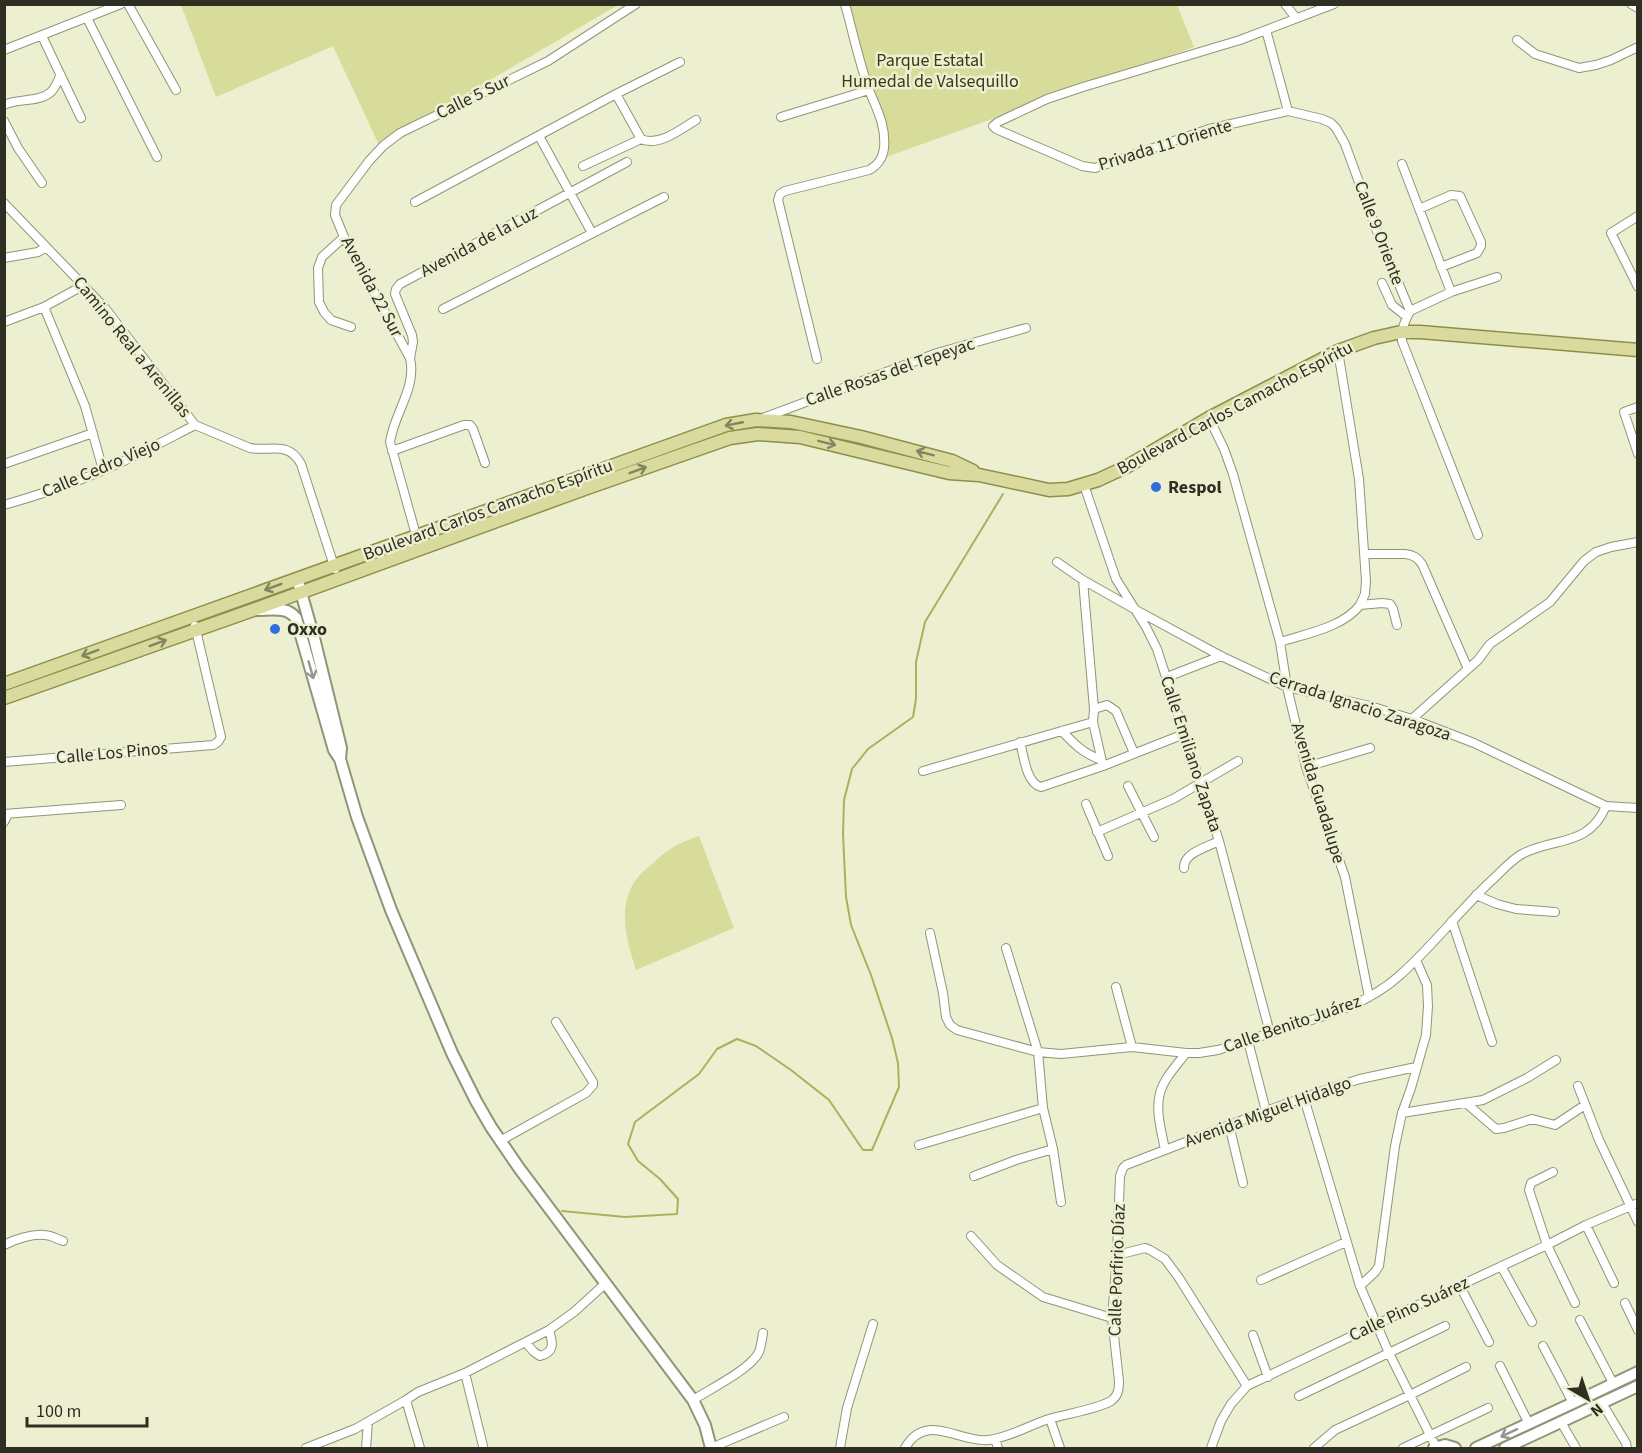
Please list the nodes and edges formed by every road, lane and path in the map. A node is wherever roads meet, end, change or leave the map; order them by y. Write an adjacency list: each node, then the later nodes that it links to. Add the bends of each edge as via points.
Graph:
1 (121, 4): 9 (street)
2 (128, 4): 18 (street)
3 (636, 4): 40 (street, Calle 5 Sur, via 548,61 400,133 369,161 336,205)
4 (845, 4): 19 (street)
5 (1285, 4): 10 (street)
6 (1334, 4): 10 (street)
7 (1631, 4): 8 (street)
8 (1638, 8)
9 (87, 18): 12 (street); 30 (street)
10 (1296, 18): 11 (street)
11 (1266, 30): 22 (street); 22 (street, Privada 11 Oriente, via 1047,99 994,127 1082,166 1095,168 1209,129)
12 (42, 36): 15 (street); 17 (street)
13 (1516, 40): 14 (street, via 1535,54 1579,68)
14 (1638, 47)
15 (4, 50)
16 (680, 63): 20 (street)
17 (60, 76): 21 (street, via 49,94); 24 (street)
18 (176, 90)
19 (869, 90): 23 (street); 62 (street, via 880,113 884,136 884,151 878,164 869,170 785,191 778,197)
20 (616, 94): 28 (street); 29 (street)
21 (4, 105)
22 (1288, 111): 27 (street, Privada 11 Oriente, via 1322,119)
23 (781, 117)
24 (81, 118)
25 (696, 120): 29 (street, via 656,141)
26 (4, 122): 34 (street)
27 (1339, 133): 54 (street, Calle 9 Oriente)
28 (539, 136): 35 (street); 37 (street)
29 (641, 138): 33 (street)
30 (157, 157)
31 (627, 162): 35 (street, Avenida de la Luz)
32 (1402, 164): 39 (street)
33 (583, 166)
34 (42, 183)
35 (570, 193): 42 (street); 61 (street, Avenida de la Luz, via 400,284 396,294 412,335)
36 (664, 197): 42 (street)
37 (415, 202)
38 (4, 203): 44 (street, Camino Real a Arenillas)
39 (1419, 209): 46 (street); 46 (street, via 1451,195 1460,196 1481,242 1477,253)
40 (335, 215): 43 (street, Avenida 22 Sur)
41 (1638, 216): 50 (street, via 1611,233)
42 (592, 233): 53 (street)
43 (344, 237): 56 (street, via 322,257 318,268 319,302 331,320); 61 (street, Avenida 22 Sur)
44 (46, 246): 45 (street, via 38,252); 49 (street, Camino Real a Arenillas)
45 (4, 258)
46 (1441, 267): 51 (street)
47 (1497, 277): 51 (street)
48 (1382, 283): 54 (street, via 1392,305)
49 (84, 285): 52 (street); 66 (street, Camino Real a Arenillas)
50 (1638, 287)
51 (1451, 292): 54 (street)
52 (44, 307): 55 (street); 67 (street)
53 (443, 309)
54 (1409, 314): 58 (street)
55 (4, 322)
56 (351, 327)
57 (1026, 328): 65 (street, Calle Rosas del Tepeyac, via 937,353)
58 (1401, 332): 59 (main road, Boulevard Carlos Camacho Espíritu); 60 (main road, Boulevard Carlos Camacho Espíritu); 77 (street)
59 (1638, 350)
60 (1338, 351): 64 (main road, Boulevard Carlos Camacho Espíritu); 79 (street, via 1359,479)
61 (410, 358): 68 (street, Avenida de la Luz, via 411,382 392,430)
62 (817, 359)
63 (1638, 407): 69 (street, via 1624,412)
64 (1209, 418): 74 (main road, Boulevard Carlos Camacho Espíritu, via 1126,467); 94 (street, Avenida Guadalupe, via 1233,474)
65 (756, 420): 73 (main road, Boulevard Carlos Camacho Espíritu, one-way to 65, via 952,461 861,437 801,424); 76 (main road, Boulevard Carlos Camacho Espíritu, one-way to 76, via 726,425)
66 (195, 425): 72 (street, Calle Cedro Viejo); 81 (street, Camino Real a Arenillas, via 250,448 281,448 298,458)
67 (93, 433): 71 (street); 72 (street)
68 (392, 451): 70 (street, via 470,425); 76 (street)
69 (1638, 454)
70 (485, 463)
71 (4, 464)
72 (103, 470): 75 (street, Calle Cedro Viejo)
73 (979, 475): 74 (main road, Boulevard Carlos Camacho Espíritu, via 1049,490); 82 (main road, Boulevard Carlos Camacho Espíritu, one-way to 73, via 686,452 743,436 800,437 949,473)
74 (1084, 485): 89 (street, Calle Emiliano Zapata, via 1116,579)
75 (4, 505)
76 (416, 535): 81 (main road, Boulevard Carlos Camacho Espíritu)
77 (1478, 535)
78 (1638, 542): 96 (street, via 1596,552 1550,602 1490,644)
79 (1365, 554): 86 (street, via 1366,587); 96 (street, via 1411,554 1417,558)
80 (1057, 562): 84 (street, Cerrada Ignacio Zaragoza)
81 (334, 565): 82 (street, Camino Real a Arenillas); 83 (main road, Boulevard Carlos Camacho Espíritu)
82 (338, 578): 85 (main road, Boulevard Carlos Camacho Espíritu)
83 (296, 579): 85 (main road); 91 (main road, Boulevard Carlos Camacho Espíritu, one-way to 91)
84 (1083, 580): 89 (street, Cerrada Ignacio Zaragoza); 101 (street)
85 (302, 591): 87 (main road); 88 (main road, Boulevard Carlos Camacho Espíritu)
86 (1360, 605): 92 (street, via 1390,604); 94 (street, via 1330,626)
87 (306, 609): 90 (main road); 109 (main road, via 341,748)
88 (253, 610): 90 (main road, via 287,610); 93 (main road, Boulevard Carlos Camacho Espíritu)
89 (1136, 610): 95 (street, Cerrada Ignacio Zaragoza); 97 (street, Calle Emiliano Zapata)
90 (292, 614): 109 (main road, one-way to 109)
91 (191, 617): 93 (street); 98 (main road, Boulevard Carlos Camacho Espíritu, one-way to 98)
92 (1397, 625)
93 (197, 630): 100 (main road, Boulevard Carlos Camacho Espíritu, one-way to 93); 111 (street, Calle Los Pinos, via 221,737 218,742)
94 (1280, 642): 99 (street, Avenida Guadalupe)
95 (1221, 656): 97 (street); 99 (street, Cerrada Ignacio Zaragoza)
96 (1468, 669): 102 (street)
97 (1167, 677): 105 (street, Calle Emiliano Zapata)
98 (4, 684)
99 (1287, 687): 102 (street, Cerrada Ignacio Zaragoza); 113 (street, Avenida Guadalupe)
100 (4, 698)
101 (1094, 709): 103 (street); 108 (street, via 1107,705 1116,711)
102 (1412, 719): 119 (street, Cerrada Ignacio Zaragoza)
103 (1093, 722): 104 (street); 112 (street)
104 (1062, 731): 106 (street); 112 (street, via 1077,747)
105 (1184, 734): 108 (street); 115 (street, Calle Emiliano Zapata)
106 (1020, 742): 112 (street, via 1030,779 1037,787); 114 (street)
107 (1370, 748): 113 (street)
108 (1134, 753): 112 (street)
109 (340, 759): 154 (main road, via 391,910 452,1053)
110 (1238, 761): 115 (street)
111 (4, 762)
112 (1102, 763)
113 (1306, 767): 136 (street, Avenida Guadalupe, via 1345,876)
114 (923, 771)
115 (1200, 783): 121 (street); 126 (street, Calle Emiliano Zapata)
116 (1128, 786): 121 (street)
117 (1086, 804): 124 (street)
118 (121, 805): 122 (street)
119 (1606, 806): 120 (street); 129 (street, Calle Benito Juárez, via 1589,830 1522,854)
120 (1638, 807)
121 (1142, 813): 124 (street); 125 (street)
122 (6, 814): 123 (street)
123 (4, 822)
124 (1097, 832): 127 (street)
125 (1154, 837)
126 (1219, 841): 128 (street, via 1190,855); 138 (street, Calle Emiliano Zapata)
127 (1108, 856)
128 (1184, 868)
129 (1476, 895): 130 (street, via 1516,909); 131 (street, Calle Benito Juárez)
130 (1555, 912)
131 (1452, 921): 134 (street, Calle Benito Juárez); 140 (street)
132 (930, 933): 142 (street, Calle Benito Juárez, via 950,1025)
133 (1006, 948): 142 (street)
134 (1416, 960): 136 (street, Calle Benito Juárez); 145 (street, via 1428,994 1426,1035)
135 (1116, 987): 141 (street)
136 (1369, 997): 138 (street, Calle Benito Juárez)
137 (556, 1022): 154 (street, via 593,1082 591,1089)
138 (1270, 1034): 139 (street, Calle Benito Juárez)
139 (1248, 1041): 143 (street, Calle Benito Juárez, via 1218,1050); 151 (street)
140 (1492, 1042)
141 (1132, 1047): 142 (street, Calle Benito Juárez, via 1061,1054); 143 (street, Calle Benito Juárez)
142 (1038, 1052): 150 (street)
143 (1186, 1053): 157 (street, via 1160,1092)
144 (1557, 1060): 148 (street, via 1497,1094)
145 (1416, 1067): 147 (street, Avenida Miguel Hidalgo, via 1360,1079); 152 (street)
146 (1578, 1086): 149 (street)
147 (1304, 1098): 151 (street, Avenida Miguel Hidalgo); 168 (street)
148 (1466, 1103): 149 (street, via 1496,1129 1532,1119 1555,1125); 152 (street)
149 (1585, 1105): 163 (street)
150 (1043, 1108): 155 (street); 156 (street)
151 (1266, 1111): 153 (street, Avenida Miguel Hidalgo)
152 (1401, 1113): 176 (street, via 1379,1266)
153 (1229, 1125): 157 (street, Avenida Miguel Hidalgo); 161 (street)
154 (500, 1141): 174 (main road)
155 (919, 1145)
156 (1053, 1149): 160 (street); 162 (street)
157 (1165, 1150): 158 (street, Avenida Miguel Hidalgo)
158 (1123, 1168): 171 (street, Calle Porfirio Díaz)
159 (1553, 1172): 170 (street, via 1529,1188)
160 (974, 1176)
161 (1243, 1183)
162 (1061, 1202)
163 (1634, 1204): 164 (street); 165 (street, Calle Pino Suárez)
164 (1638, 1221)
165 (1586, 1225): 170 (street, Calle Pino Suárez); 175 (street)
166 (971, 1236): 180 (street, via 998,1264 1043,1297)
167 (63, 1241): 169 (street, via 46,1234)
168 (1346, 1242): 173 (street); 176 (street)
169 (4, 1245)
170 (1547, 1245): 172 (street, Calle Pino Suárez); 178 (street)
171 (1117, 1255): 180 (street, Calle Porfirio Díaz); 200 (street, via 1145,1248 1165,1259)
172 (1501, 1266): 177 (street, Calle Pino Suárez); 182 (street)
173 (1261, 1280)
174 (606, 1283): 186 (street); 205 (main road)
175 (1614, 1283)
176 (1360, 1286): 184 (street)
177 (1460, 1286): 184 (street, Calle Pino Suárez); 190 (street)
178 (1575, 1303)
179 (1625, 1303): 187 (street)
180 (1112, 1318): 210 (street, Calle Porfirio Díaz, via 1117,1395 1107,1403)
181 (1580, 1320): 199 (street)
182 (1532, 1322)
183 (873, 1324): 223 (street, via 847,1408)
184 (1377, 1324): 193 (street); 198 (street, Calle Pino Suárez)
185 (1445, 1326): 193 (street)
186 (549, 1330): 191 (street); 191 (street, via 553,1342 546,1354 540,1356)
187 (1638, 1330)
188 (763, 1333): 205 (street, via 753,1361)
189 (1253, 1335): 198 (street)
190 (1489, 1342)
191 (526, 1343): 197 (street)
192 (1543, 1346): 207 (street)
193 (1389, 1353): 202 (street); 203 (street)
194 (1500, 1366): 213 (street)
195 (1466, 1367): 202 (street)
196 (1638, 1372): 199 (main road)
197 (465, 1373): 204 (street); 217 (street)
198 (1268, 1377): 200 (street, Calle Pino Suárez)
199 (1614, 1383): 207 (main road)
200 (1247, 1386): 227 (street, Calle Pino Suárez, via 1221,1421)
201 (1638, 1386): 206 (main road)
202 (1410, 1395): 214 (street); 228 (street, via 1335,1430)
203 (1299, 1396)
204 (406, 1400): 211 (street); 222 (street)
205 (693, 1400): 218 (main road)
206 (1602, 1403): 212 (main road); 234 (street)
207 (1573, 1404): 213 (main road)
208 (1488, 1408): 214 (street)
209 (784, 1417): 218 (street)
210 (1050, 1419): 215 (street, Calle Porfirio Díaz); 226 (street)
211 (368, 1422): 220 (street); 221 (street)
212 (1561, 1422): 216 (main road); 233 (street)
213 (1529, 1424): 231 (main road, one-way to 231)
214 (1430, 1435): 219 (street); 229 (street)
215 (995, 1439): 224 (street, Calle Porfirio Díaz, via 977,1440 928,1431 913,1438); 225 (street)
216 (1520, 1445): 232 (main road)
217 (483, 1446)
218 (711, 1448)
219 (1435, 1448): 230 (main road, via 1445,1445)
220 (306, 1449)
221 (366, 1449)
222 (420, 1449)
223 (840, 1449)
224 (905, 1449)
225 (998, 1449)
226 (1060, 1449)
227 (1211, 1449)
228 (1314, 1449)
229 (1403, 1449)
230 (1455, 1449)
231 (1476, 1449)
232 (1504, 1449)
233 (1576, 1449)
234 (1627, 1449)

